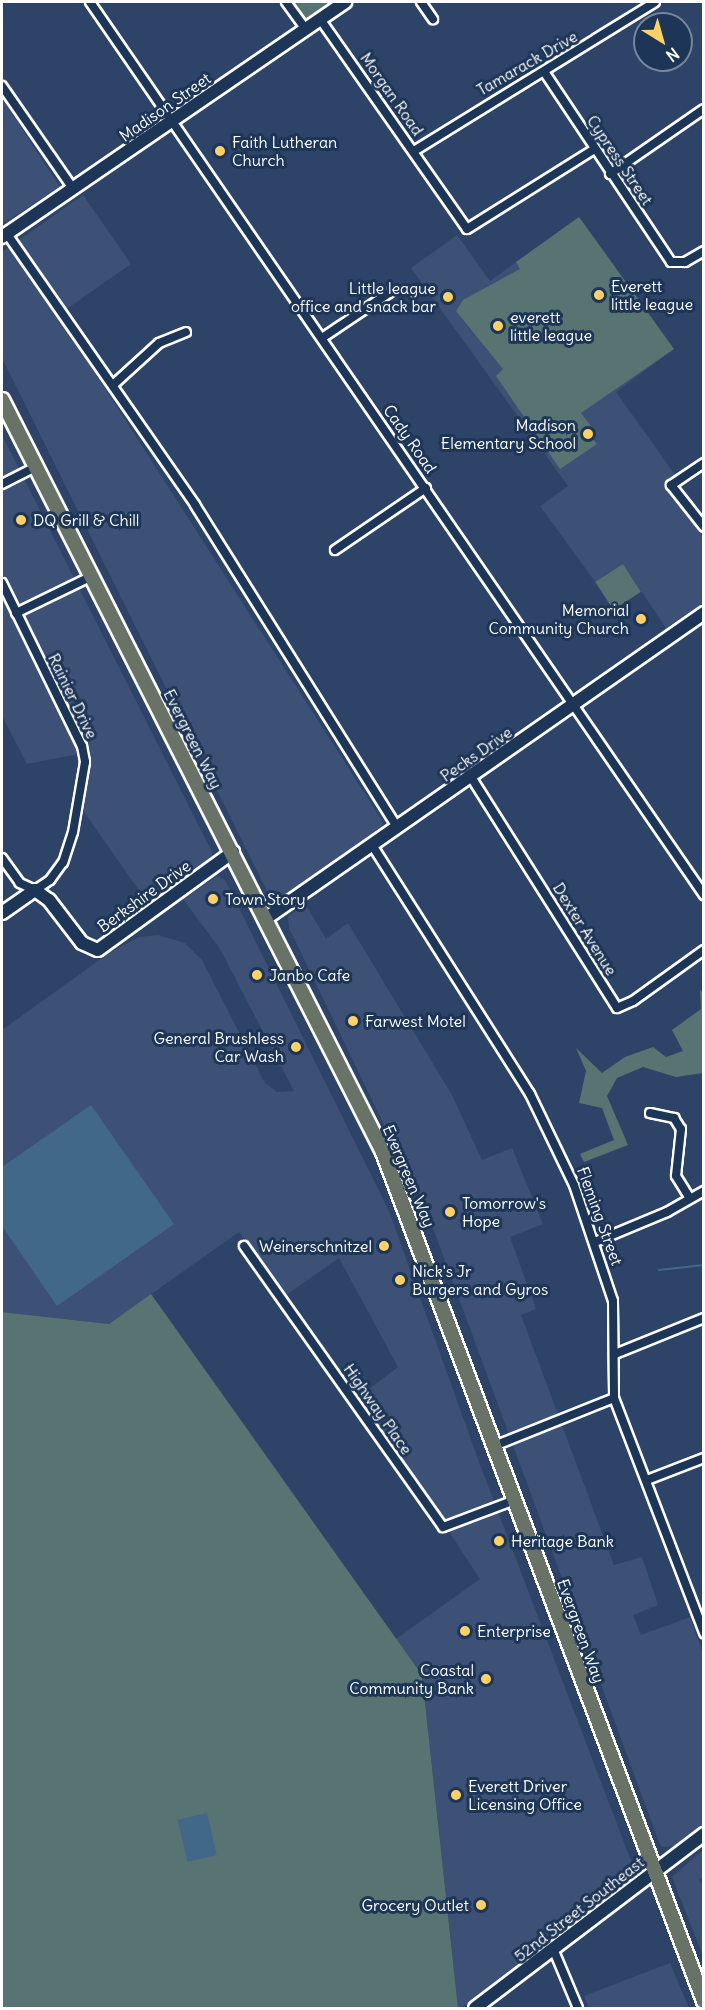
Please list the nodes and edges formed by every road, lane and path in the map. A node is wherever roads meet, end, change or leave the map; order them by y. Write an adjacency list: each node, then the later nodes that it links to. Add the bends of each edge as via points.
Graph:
1 (90, 2): 11 (street, Cady Road)
2 (286, 2): 6 (street, via 305,28)
3 (345, 2): 6 (street, Madison Street)
4 (421, 2): 7 (street)
5 (655, 2): 8 (street, Tamarack Drive)
6 (320, 19): 11 (street, Madison Street); 13 (street, Morgan Road)
7 (433, 19)
8 (545, 73): 12 (street, Cypress Street); 13 (street, Tamarack Drive, via 517,84)
9 (2, 86): 15 (street)
10 (704, 109): 14 (street)
11 (171, 123): 15 (street, Madison Street); 20 (street, Cady Road)
12 (593, 150): 13 (street, Morgan Road, via 467,229); 14 (street, Cypress Street)
13 (414, 151)
14 (610, 174): 17 (street, Cypress Street, via 670,262 685,262)
15 (74, 190): 16 (street, Madison Street)
16 (4, 236): 21 (street)
17 (703, 252)
18 (392, 291): 20 (street)
19 (186, 332): 21 (street, via 159,343)
20 (322, 338): 26 (street, Cady Road)
21 (113, 386): 35 (street, via 195,505)
22 (2, 399): 24 (main road, Evergreen Way)
23 (704, 463): 27 (street, via 671,486)
24 (35, 467): 25 (street); 29 (main road, Evergreen Way)
25 (2, 484)
26 (426, 488): 28 (street); 33 (street, Cady Road)
27 (704, 527)
28 (334, 550)
29 (90, 577): 31 (street); 37 (main road, Evergreen Way)
30 (2, 583): 31 (street, Rainier Drive)
31 (16, 613): 39 (street, Rainier Drive, via 82,746 85,762 73,832 63,862 51,880)
32 (704, 613): 33 (street, Pecks Drive)
33 (575, 705): 34 (street, Pecks Drive); 40 (street, Cady Road)
34 (471, 777): 35 (street, Pecks Drive); 43 (street, Dexter Avenue, via 617,1008 633,1001)
35 (397, 827): 36 (street, Pecks Drive)
36 (372, 845): 42 (street, Pecks Drive); 47 (street, Fleming Street, via 530,1094 558,1148)
37 (233, 852): 39 (street, Berkshire Drive, via 98,950 82,943 49,900); 42 (main road, Evergreen Way)
38 (2, 858): 39 (street, Berkshire Drive, via 20,882)
39 (35, 890): 41 (street)
40 (704, 895)
41 (2, 914)
42 (265, 919): 52 (main road, Evergreen Way, via 383,1152)
43 (704, 950)
44 (650, 1113): 46 (street, via 674,1118 681,1129 676,1176)
45 (704, 1191): 46 (street)
46 (690, 1198): 47 (street, via 667,1212)
47 (595, 1242): 50 (street, Fleming Street, via 613,1301)
48 (244, 1246): 55 (street, Highway Place, via 443,1527)
49 (704, 1318): 50 (street)
50 (615, 1354): 51 (street, Fleming Street)
51 (614, 1398): 52 (street); 54 (street, Fleming Street)
52 (494, 1446): 55 (main road, Evergreen Way)
53 (704, 1458): 54 (street)
54 (647, 1480): 56 (street, Fleming Street)
55 (515, 1500): 58 (main road, Evergreen Way)
56 (704, 1633)
57 (704, 1834): 58 (street, 52nd Street Southeast)
58 (652, 1874): 59 (street, 52nd Street Southeast); 60 (main road, Evergreen Way)
59 (554, 1951): 61 (street, 52nd Street Southeast); 62 (street)
60 (704, 2001)
61 (475, 2008)
62 (578, 2008)

